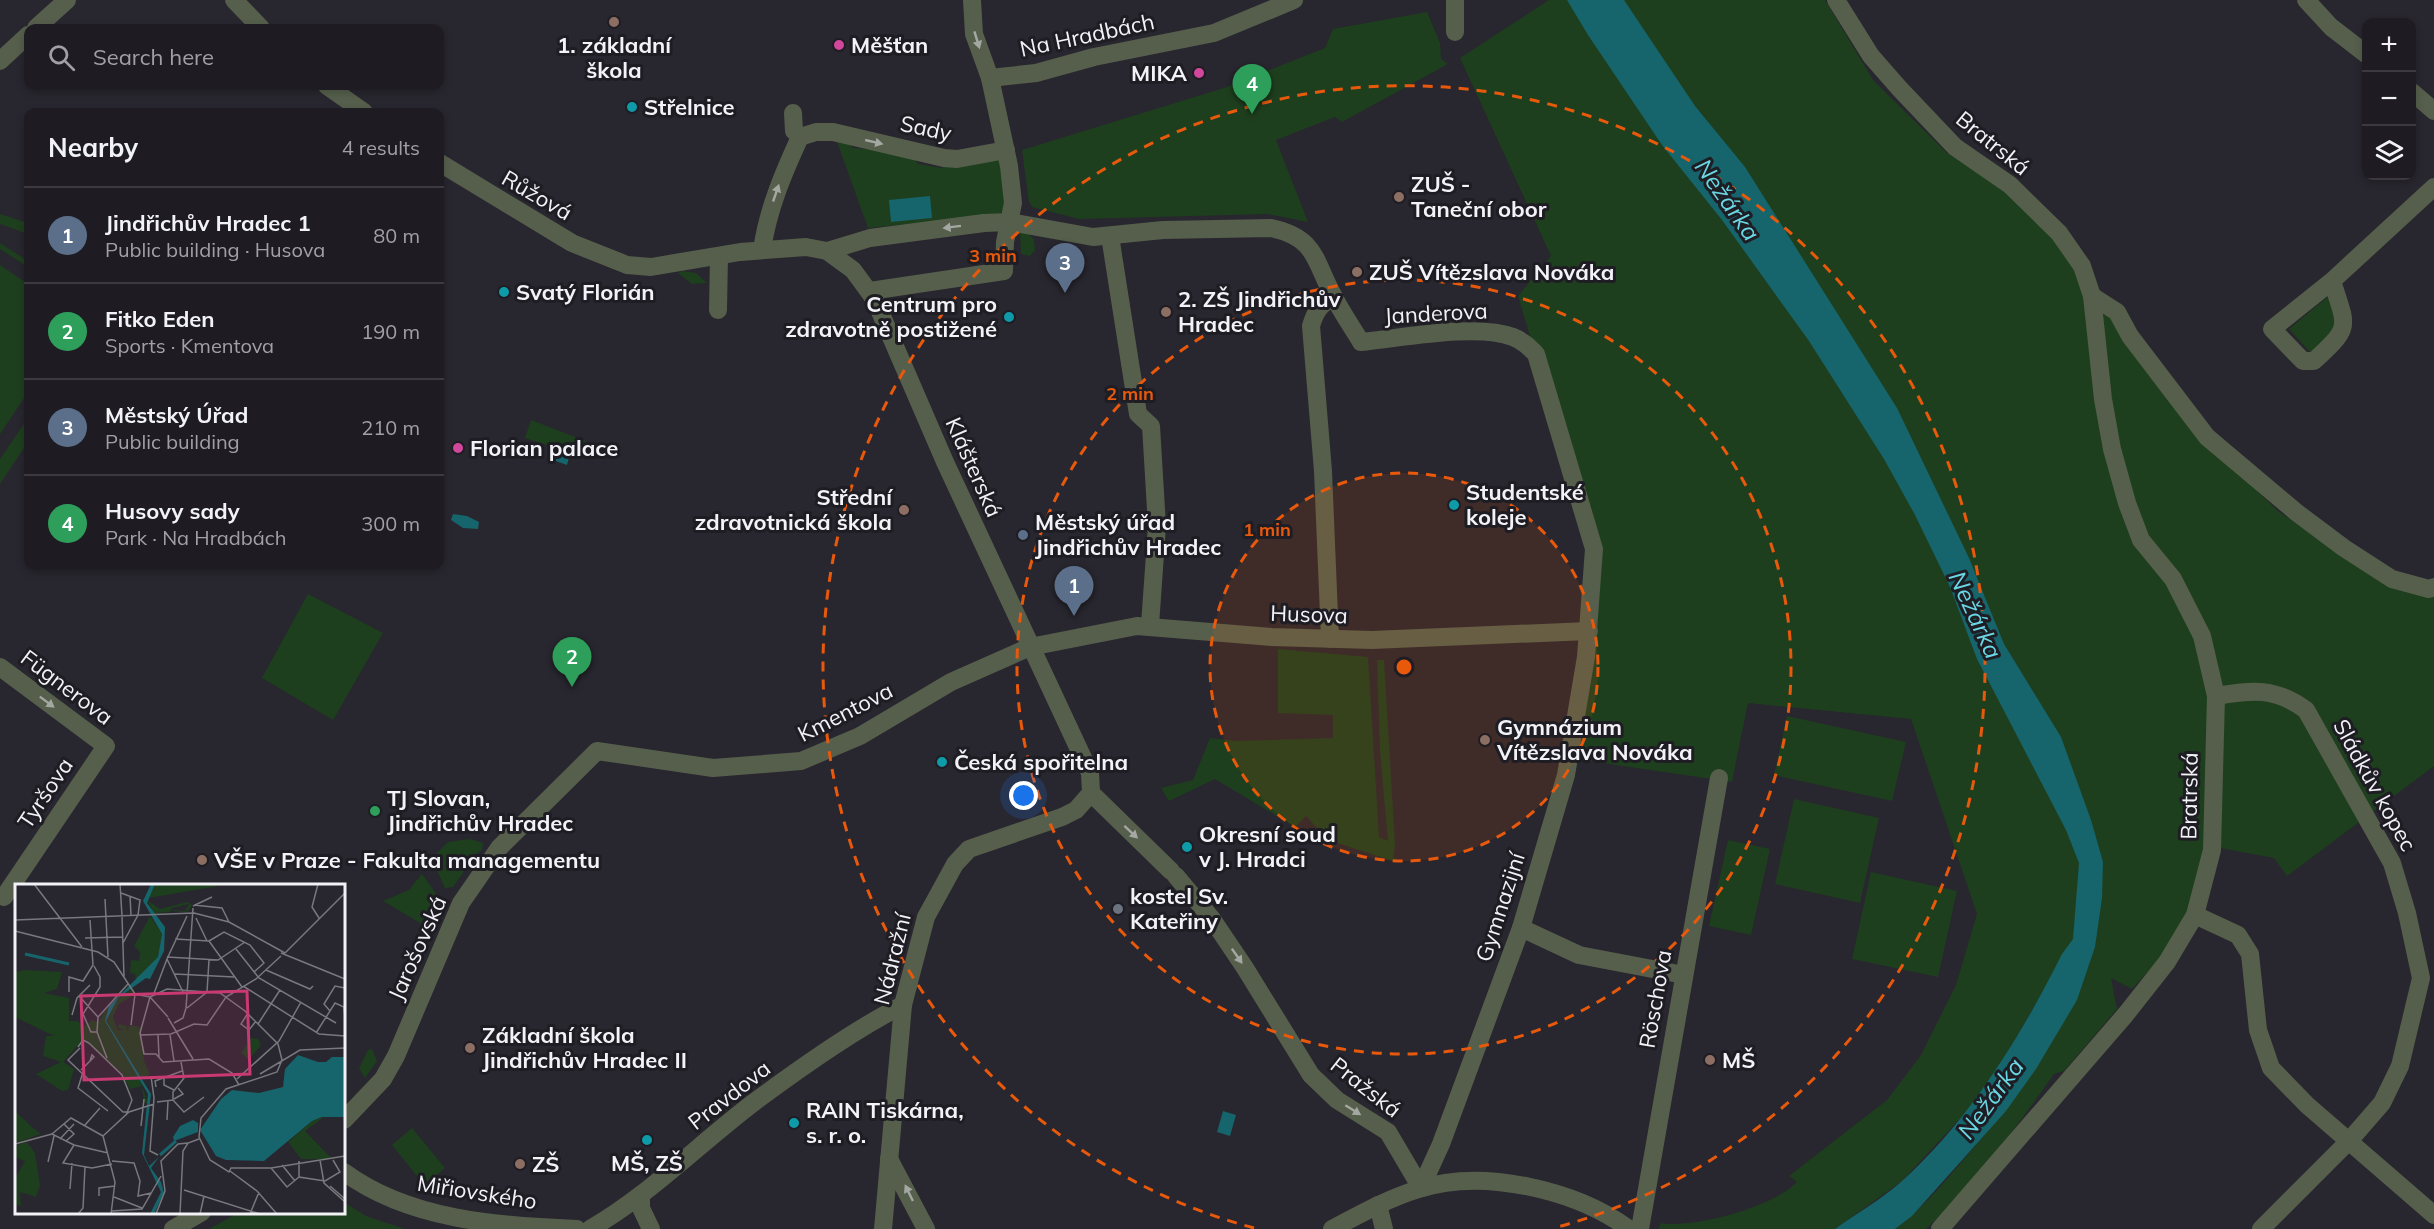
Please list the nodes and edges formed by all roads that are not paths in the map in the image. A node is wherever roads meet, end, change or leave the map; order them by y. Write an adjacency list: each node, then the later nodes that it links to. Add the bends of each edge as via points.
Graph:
1 (67, 0): 9 (street)
2 (234, 0): 10 (street)
3 (972, 0): 15 (street, one-way to 15, via 975,34)
4 (1294, 0): 8 (street, Na Hradbách)
5 (1455, 0): 11 (street)
6 (1836, 0): 32 (street, Bratrská, via 1871,56 1955,147 2010,185 2059,233 2082,266)
7 (2306, 0): 13 (street, via 2331,27)
8 (1256, 8): 15 (street, Na Hradbách, via 1214,33 1036,73)
9 (40, 24)
10 (257, 24)
11 (1455, 32)
12 (24, 39): 14 (street)
13 (2362, 50)
14 (0, 61)
15 (990, 78): 22 (street)
16 (333, 90): 18 (street)
17 (2416, 95): 19 (street)
18 (358, 108)
19 (2434, 111)
20 (793, 113): 21 (street, via 794,131)
21 (800, 137): 22 (street, Sady, one-way to 22, via 833,132 957,159); 27 (street, one-way to 21, via 777,188)
22 (1006, 150): 25 (street, via 1013,203)
23 (444, 165): 29 (street, Růžová, via 562,237 615,261 651,267)
24 (2434, 187): 30 (street)
25 (1010, 222): 26 (street, Janderova, via 1078,236); 28 (street, Janderova, one-way to 28, via 870,238); 31 (street, via 1004,271)
26 (1110, 236): 33 (street, Janderova, via 1174,229 1261,228 1289,232 1315,254); 36 (street, via 1138,414 1152,426 1157,526)
27 (762, 250): 28 (street, Růžová, via 806,247); 29 (street, Růžová)
28 (827, 251): 31 (street, Klášterská, via 854,270)
29 (719, 256): 34 (street)
30 (2332, 281): 30 (street, via 2272,329 2303,361 2314,361 2341,336 2345,325)
31 (870, 291): 39 (street, Klášterská)
32 (2092, 296): 35 (street, via 2117,312 2153,368 2216,444 2296,512 2392,579 2428,589); 41 (street, Bratrská, via 2103,399 2127,503 2141,540 2173,579 2202,636)
33 (1334, 297): 37 (street, Janderova, via 1361,342 1479,331 1513,337 1536,354 1594,549); 38 (street, via 1315,313 1311,326 1323,471)
34 (718, 310)
35 (2434, 587)
36 (1150, 626): 38 (street, Husova); 39 (street, Husova)
37 (1589, 631): 38 (street, Husova); 48 (street, Gymnazijní, via 1566,775)
38 (1330, 639)
39 (1030, 647): 43 (street, Kmentova, via 951,682 860,736 801,761 713,768); 45 (street, Klášterská, via 1090,773)
40 (0, 667): 42 (street, Fügnerova, one-way to 42)
41 (2216, 696): 47 (street, Bratrská, via 2212,850); 50 (street, Sládkův kopec, via 2254,690 2288,696 2306,710 2392,862)
42 (106, 746): 46 (street, Tyršova)
43 (597, 751): 52 (street, Jarošovská, via 499,848 461,903 396,1056 382,1079)
44 (1719, 778): 49 (street, Röschova)
45 (1091, 793): 51 (street, Nádražní, via 1076,810 969,849 954,864 926,917); 56 (street, Pražská, one-way to 56, via 1173,874 1212,919 1311,1075 1337,1100 1388,1132)
46 (17, 884)
47 (2195, 915): 53 (street, via 2238,935 2250,954 2258,1030 2271,1068); 71 (street, Bratrská, via 2167,962 2126,1014)
48 (1521, 928): 49 (street, via 1580,955); 56 (street, Gymnazijní)
49 (1684, 975): 70 (street, Röschova)
50 (2428, 978): 53 (street, Sládkův kopec, via 2400,1066 2382,1103)
51 (903, 1005): 54 (street, Nádražní); 57 (street, Pravdova, via 753,1103)
52 (345, 1119)
53 (2349, 1141): 60 (street); 72 (street, Sládkův kopec)
54 (889, 1159): 65 (street, Nádražní); 66 (street, one-way to 54)
55 (345, 1173): 62 (street, Miřiovského, via 373,1192 429,1212)
56 (1421, 1188): 58 (street); 69 (street, via 1456,1182 1515,1184 1594,1208)
57 (641, 1196): 63 (street, Pravdova); 64 (street, via 641,1208)
58 (1378, 1205): 67 (street); 68 (street)
59 (199, 1214): 61 (street)
60 (2434, 1215)
61 (173, 1229)
62 (577, 1229)
63 (590, 1229)
64 (651, 1229)
65 (883, 1229)
66 (926, 1229)
67 (1332, 1229)
68 (1384, 1229)
69 (1629, 1229)
70 (1640, 1229)
71 (1940, 1229)
72 (2261, 1229)

